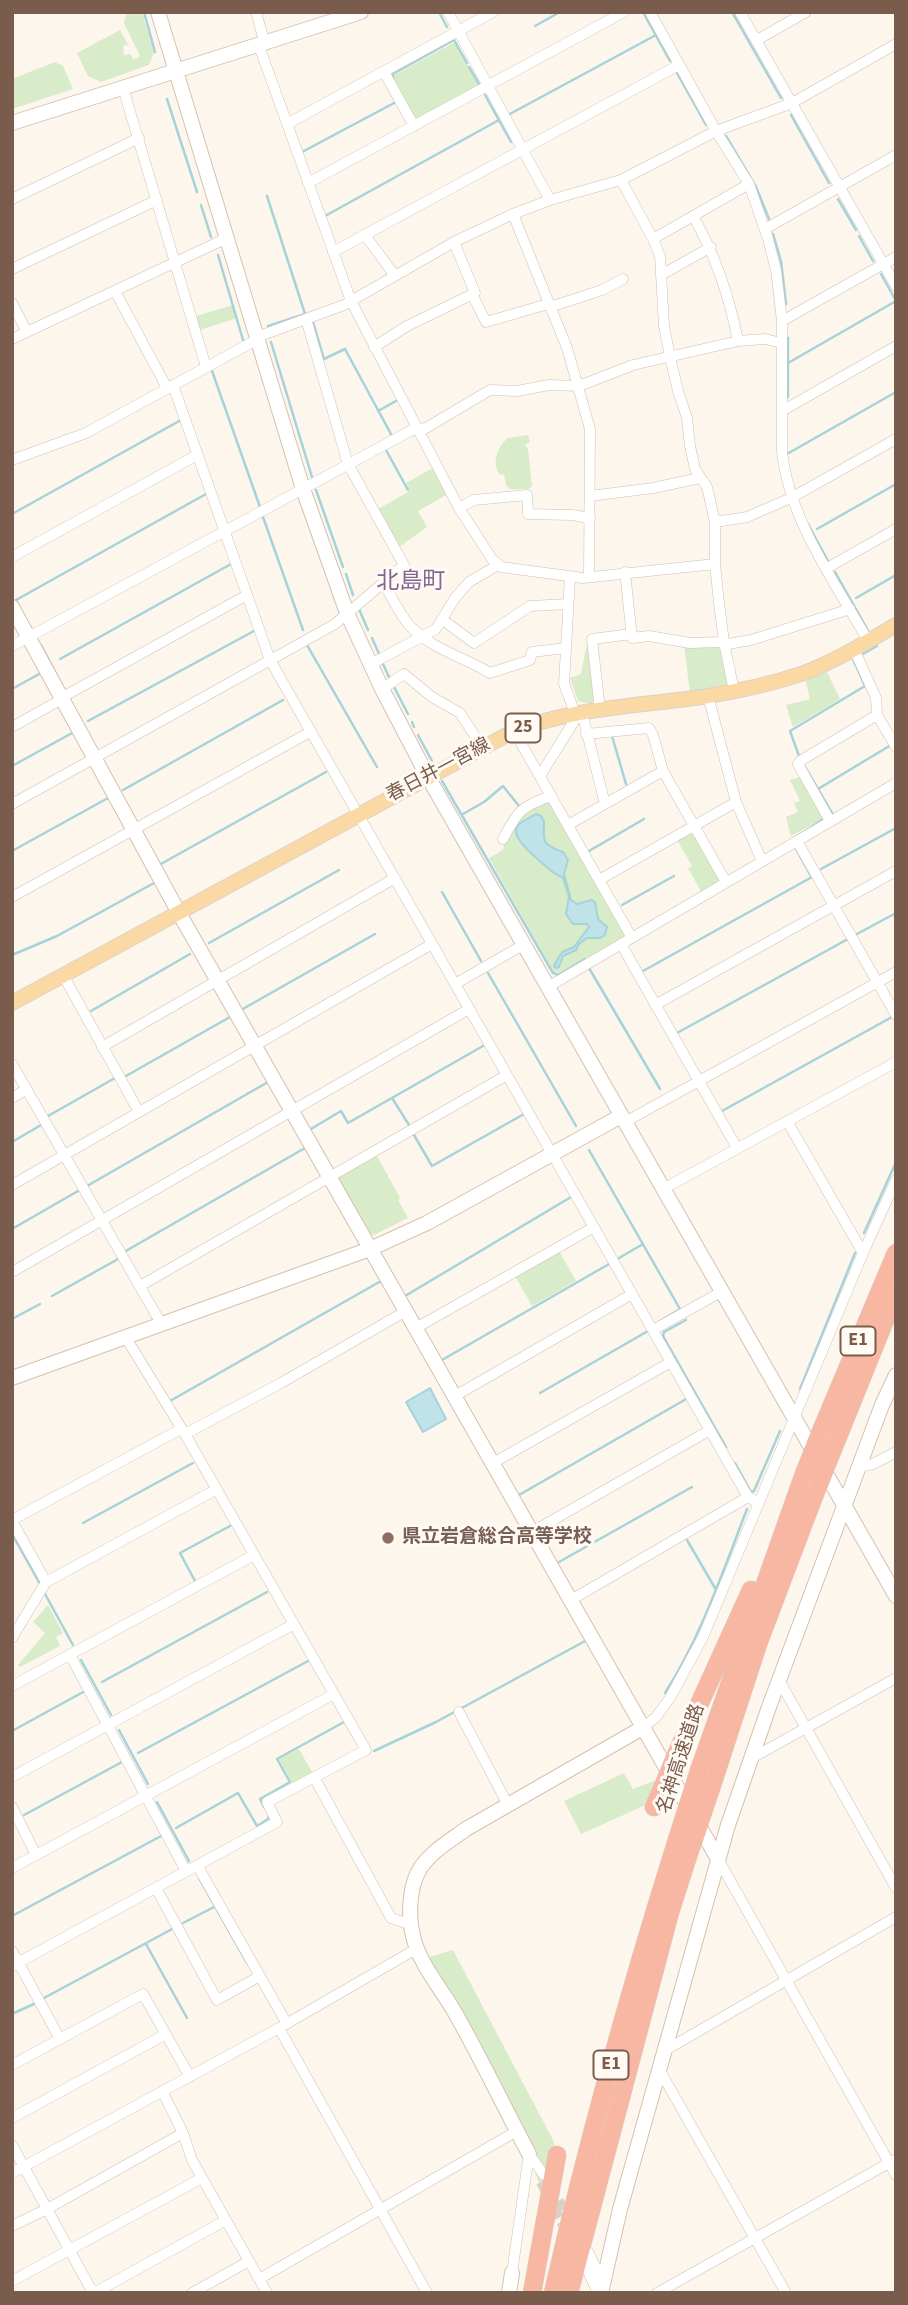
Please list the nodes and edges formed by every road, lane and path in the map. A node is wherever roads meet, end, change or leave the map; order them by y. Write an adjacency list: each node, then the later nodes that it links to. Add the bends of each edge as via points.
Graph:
1 (158, 12): 15 (street)
2 (256, 12): 13 (street)
3 (361, 12): 13 (street)
4 (448, 12): 10 (street)
5 (494, 12): 10 (street)
6 (624, 12): 17 (street)
7 (650, 12): 14 (street)
8 (740, 12): 11 (street)
9 (806, 12): 11 (street)
10 (458, 31): 16 (street); 17 (street)
11 (757, 40): 19 (street)
12 (896, 44): 19 (street)
13 (262, 45): 15 (street); 21 (street)
14 (679, 65): 23 (street); 25 (street)
15 (176, 71): 18 (street); 38 (street)
16 (384, 72): 21 (street); 22 (street)
17 (488, 86): 22 (street); 25 (street)
18 (123, 88): 20 (street); 24 (street)
19 (792, 103): 23 (street); 30 (street)
20 (12, 123)
21 (287, 124): 28 (street)
22 (414, 126): 28 (street)
23 (716, 131): 27 (street); 29 (street)
24 (139, 138): 31 (street); 32 (street)
25 (522, 149): 33 (street); 37 (street)
26 (896, 155): 30 (street)
27 (621, 180): 33 (street); 39 (street)
28 (308, 183): 42 (street)
29 (749, 184): 35 (street); 36 (street)
30 (839, 187): 36 (street); 45 (street)
31 (12, 199)
32 (157, 200): 44 (street); 46 (street)
33 (550, 200): 34 (street)
34 (513, 214): 40 (street); 55 (street)
35 (693, 216): 39 (street); 41 (street)
36 (765, 229): 57 (street)
37 (365, 235): 42 (street); 48 (street)
38 (227, 238): 44 (street); 59 (street)
39 (653, 239): 47 (street)
40 (454, 242): 48 (street); 52 (street, via 476,290)
41 (711, 247): 47 (street); 61 (street)
42 (333, 251): 53 (street)
43 (896, 257): 45 (street)
44 (176, 264): 51 (street); 66 (street)
45 (883, 264): 50 (street); 57 (street)
46 (12, 268)
47 (661, 275): 65 (street)
48 (395, 276): 53 (street)
49 (623, 279): 55 (street)
50 (896, 286)
51 (115, 291): 58 (street); 67 (street)
52 (472, 294): 55 (street, via 486,322); 64 (street)
53 (351, 301): 56 (street); 64 (street)
54 (12, 303): 58 (street)
55 (549, 306): 68 (street)
56 (306, 319): 59 (street); 74 (street)
57 (782, 321): 62 (street)
58 (27, 332): 60 (street)
59 (257, 338): 66 (street); 76 (street)
60 (12, 339)
61 (738, 341): 62 (street); 65 (street)
62 (782, 343): 69 (street)
63 (896, 346): 69 (street)
64 (374, 347): 70 (street)
65 (670, 357): 68 (street, via 633,365); 75 (street)
66 (206, 366): 67 (street)
67 (170, 386): 72 (street); 73 (street, via 86,433)
68 (579, 386): 70 (street, via 490,390); 77 (street, via 590,429)
69 (782, 411): 78 (street, via 782,451)
70 (419, 429): 74 (street); 79 (street)
71 (896, 439): 78 (street)
72 (197, 455): 83 (street); 84 (street)
73 (12, 460)
74 (348, 464): 76 (street); 91 (street, via 404,565)
75 (700, 478): 77 (street); 81 (street, via 707,486)
76 (303, 489): 83 (street); 96 (street)
77 (590, 496): 80 (street)
78 (791, 498): 81 (street, via 747,517); 87 (street)
79 (459, 508): 80 (street, via 474,500 527,495 528,514); 86 (street)
80 (590, 518): 89 (street)
81 (715, 522): 85 (street)
82 (896, 529): 87 (street)
83 (224, 531): 92 (street); 101 (street)
84 (12, 557)
85 (715, 564): 88 (street); 103 (street)
86 (498, 565): 90 (street); 97 (street, via 469,582)
87 (827, 568): 95 (street)
88 (625, 572): 89 (street); 99 (street)
89 (589, 576): 90 (street)
90 (570, 578): 93 (street)
91 (383, 582): 96 (street); 100 (street, via 409,625)
92 (247, 595): 107 (street); 112 (street)
93 (568, 604): 97 (street, via 530,606 474,643); 105 (street)
94 (12, 607): 101 (street)
95 (850, 609): 102 (street); 103 (street, via 751,640)
96 (347, 613): 107 (street); 108 (street)
97 (443, 620): 100 (street)
98 (896, 625): 102 (main road, 春日井一宮線 / 25)
99 (632, 634): 103 (street, via 632,638); 113 (street, via 592,639)
100 (424, 636): 105 (street, via 490,673 530,660 531,652); 108 (street)
101 (28, 637): 104 (street); 112 (street)
102 (868, 641): 106 (main road, 春日井一宮線 / 25)
103 (723, 642): 110 (street)
104 (12, 646)
105 (566, 648): 114 (street, via 565,684)
106 (854, 649): 110 (main road, 春日井一宮線 / 25, via 800,674); 115 (street, via 876,698)
107 (270, 660): 118 (street); 122 (street)
108 (371, 664): 109 (street)
109 (382, 689): 120 (street, via 404,674 460,713); 125 (street)
110 (734, 691): 111 (main road, 春日井一宮線 / 25)
111 (708, 696): 113 (main road, 春日井一宮線 / 25); 128 (street)
112 (62, 699): 116 (street); 122 (street)
113 (600, 710): 114 (main road, 春日井一宮線 / 25)
114 (578, 713): 117 (main road, 春日井一宮線 / 25); 119 (street); 124 (street)
115 (877, 715): 121 (street); 132 (street, via 798,764)
116 (12, 727)
117 (514, 731): 120 (main road, 春日井一宮線 / 25); 124 (street)
118 (310, 732): 131 (street); 135 (street)
119 (586, 734): 123 (street, via 649,728); 130 (street)
120 (482, 747): 125 (main road, 春日井一宮線 / 25)
121 (896, 747)
122 (94, 758): 129 (street); 135 (street)
123 (663, 771): 130 (street); 134 (street)
124 (540, 776): 127 (street)
125 (428, 777): 131 (main road, 春日井一宮線 / 25); 149 (street)
126 (896, 783): 132 (street)
127 (551, 796): 133 (street); 136 (street, via 517,813)
128 (736, 803): 134 (street); 138 (street)
129 (12, 804)
130 (605, 804): 133 (street)
131 (358, 814): 140 (street); 145 (main road, 春日井一宮線 / 25)
132 (830, 821): 137 (street)
133 (568, 825): 141 (street)
134 (694, 826): 141 (street); 142 (street)
135 (134, 829): 143 (street); 145 (street)
136 (503, 839)
137 (797, 841): 138 (street); 144 (street)
138 (762, 861): 142 (street)
139 (896, 871): 144 (street)
140 (395, 878): 147 (street); 152 (street)
141 (599, 880): 146 (street)
142 (726, 882): 146 (street)
143 (12, 897)
144 (833, 905): 153 (street); 157 (street)
145 (179, 913): 151 (main road, 春日井一宮線 / 25); 152 (street)
146 (632, 938): 148 (street)
147 (432, 944): 154 (street); 160 (street)
148 (621, 944): 155 (street); 157 (street)
149 (523, 945): 154 (street); 155 (street)
150 (896, 972): 153 (street)
151 (63, 975): 156 (main road, 春日井一宮線 / 25); 161 (street)
152 (217, 980): 160 (street); 161 (street)
153 (877, 982): 159 (street); 165 (street)
154 (455, 984): 158 (street)
155 (548, 987): 170 (street)
156 (12, 1003)
157 (655, 1004): 165 (street)
158 (469, 1009): 164 (street); 168 (street)
159 (896, 1015)
160 (254, 1046): 168 (street); 169 (street)
161 (102, 1047): 169 (street)
162 (896, 1062): 171 (street)
163 (12, 1064): 166 (street)
164 (507, 1075): 173 (street); 175 (street)
165 (699, 1081): 170 (street); 172 (street)
166 (27, 1090): 167 (street); 174 (street)
167 (12, 1098)
168 (292, 1111): 175 (street); 179 (street)
169 (139, 1112): 174 (street)
170 (623, 1119): 173 (street); 178 (street)
171 (787, 1121): 172 (street); 182 (street)
172 (737, 1148): 178 (street)
173 (552, 1154): 180 (street); 181 (street)
174 (64, 1155): 177 (street); 179 (street)
175 (330, 1177): 181 (street); 185 (street)
176 (896, 1180): 182 (street)
177 (12, 1185)
178 (663, 1189): 186 (street)
179 (102, 1220): 184 (street); 185 (street)
180 (594, 1227): 188 (street); 192 (street)
181 (370, 1249): 189 (street); 191 (street)
182 (863, 1253): 199 (street)
183 (896, 1254): 212 (highway, 名神高速道路 / E1, bridge, via 822,1429)
184 (12, 1272)
185 (139, 1286): 191 (street)
186 (721, 1292): 193 (street); 199 (street)
187 (896, 1293): 190 (highway, 名神高速道路 / E1)
188 (632, 1294): 193 (street); 198 (street)
189 (406, 1311): 192 (street); 201 (street, via 281,1383)
190 (890, 1311): 288 (highway, 名神高速道路 / E1, bridge, via 758,1644 687,1859)
191 (162, 1325): 194 (street)
192 (416, 1328): 198 (street)
193 (653, 1330): 195 (street)
194 (126, 1338): 197 (street); 201 (street)
195 (671, 1362): 200 (street); 203 (street)
196 (896, 1375): 204 (street)
197 (12, 1378)
198 (455, 1396): 203 (street)
199 (794, 1419): 207 (street); 208 (street)
200 (710, 1430): 206 (street); 210 (street)
201 (183, 1432): 205 (street); 209 (street)
202 (896, 1452): 204 (street)
203 (493, 1463): 210 (street)
204 (859, 1468): 208 (street)
205 (216, 1489): 211 (street); 213 (street)
206 (748, 1497): 207 (street); 215 (street)
207 (759, 1503): 225 (street, via 686,1671 656,1717)
208 (844, 1506): 214 (street); 220 (street)
209 (12, 1520): 213 (street)
210 (532, 1532): 215 (street)
211 (254, 1555): 216 (street); 218 (street)
212 (772, 1564): 233 (highway, bridge, via 752,1586); 287 (highway, 名神高速道路 / E1, bridge, via 700,1768 648,1935 591,2136)
213 (46, 1582): 217 (street)
214 (896, 1596)
215 (571, 1600): 225 (street)
216 (294, 1624): 222 (street); 224 (street)
217 (12, 1638)
218 (70, 1655): 221 (street); 224 (street)
219 (896, 1678): 226 (street)
220 (779, 1680): 226 (street); 227 (street)
221 (12, 1686)
222 (334, 1694): 229 (street, via 366,1750); 230 (street)
223 (458, 1712): 231 (street)
224 (108, 1725): 228 (street); 230 (street)
225 (644, 1727): 231 (street); 235 (street)
226 (806, 1729): 227 (street); 240 (street)
227 (751, 1758): 235 (street)
228 (12, 1777)
229 (314, 1777): 236 (street, via 267,1802 277,1822); 242 (street, via 391,1918)
230 (146, 1796): 234 (street); 238 (street)
231 (508, 1805): 242 (street, via 439,1848 420,1868 412,1892)
232 (12, 1807): 234 (street)
233 (654, 1807)
234 (36, 1855): 237 (street)
235 (718, 1859): 247 (street); 251 (street)
236 (197, 1865): 238 (street); 246 (street)
237 (12, 1868)
238 (186, 1871): 239 (street)
239 (156, 1888): 245 (street); 246 (street, via 217,2000)
240 (896, 1888)
241 (896, 1917): 247 (street)
242 (412, 1924): 243 (street)
243 (418, 1948): 248 (street); 257 (street)
244 (12, 1951): 245 (street)
245 (15, 1964): 250 (street)
246 (260, 1976): 248 (street)
247 (786, 1979): 251 (street); 262 (street)
248 (283, 2026): 254 (street); 269 (street)
249 (166, 2034): 250 (street, via 143,1994); 254 (street); 256 (street)
250 (60, 2039): 252 (street)
251 (663, 2051): 253 (street)
252 (12, 2065)
253 (659, 2068): 272 (street); 274 (street)
254 (190, 2077): 255 (street)
255 (162, 2091): 258 (street); 263 (street)
256 (12, 2118)
257 (517, 2131): 261 (street); 269 (street)
258 (183, 2133): 266 (street); 268 (street)
259 (12, 2145): 263 (street)
260 (557, 2155): 286 (highway)
261 (530, 2156): 267 (street); 277 (street)
262 (892, 2161): 265 (street); 272 (street)
263 (24, 2166): 264 (street); 268 (street)
264 (12, 2173)
265 (896, 2175)
266 (202, 2178): 270 (street); 273 (street)
267 (542, 2178)
268 (47, 2209): 271 (street); 273 (street)
269 (382, 2209): 278 (street); 284 (street)
270 (226, 2220): 275 (street); 281 (street)
271 (12, 2226)
272 (755, 2238): 289 (street); 290 (street)
273 (69, 2250): 279 (street); 281 (street)
274 (610, 2254): 280 (street); 280 (street, via 588,2252)
275 (249, 2261): 278 (street); 282 (street)
276 (584, 2265): 280 (street)
277 (512, 2273): 285 (street)
278 (259, 2278): 283 (street)
279 (12, 2281)
280 (602, 2289)
281 (94, 2293)
282 (192, 2293)
283 (267, 2293)
284 (426, 2293)
285 (509, 2293)
286 (532, 2293)
287 (553, 2293)
288 (569, 2293)
289 (657, 2293)
290 (786, 2293)

